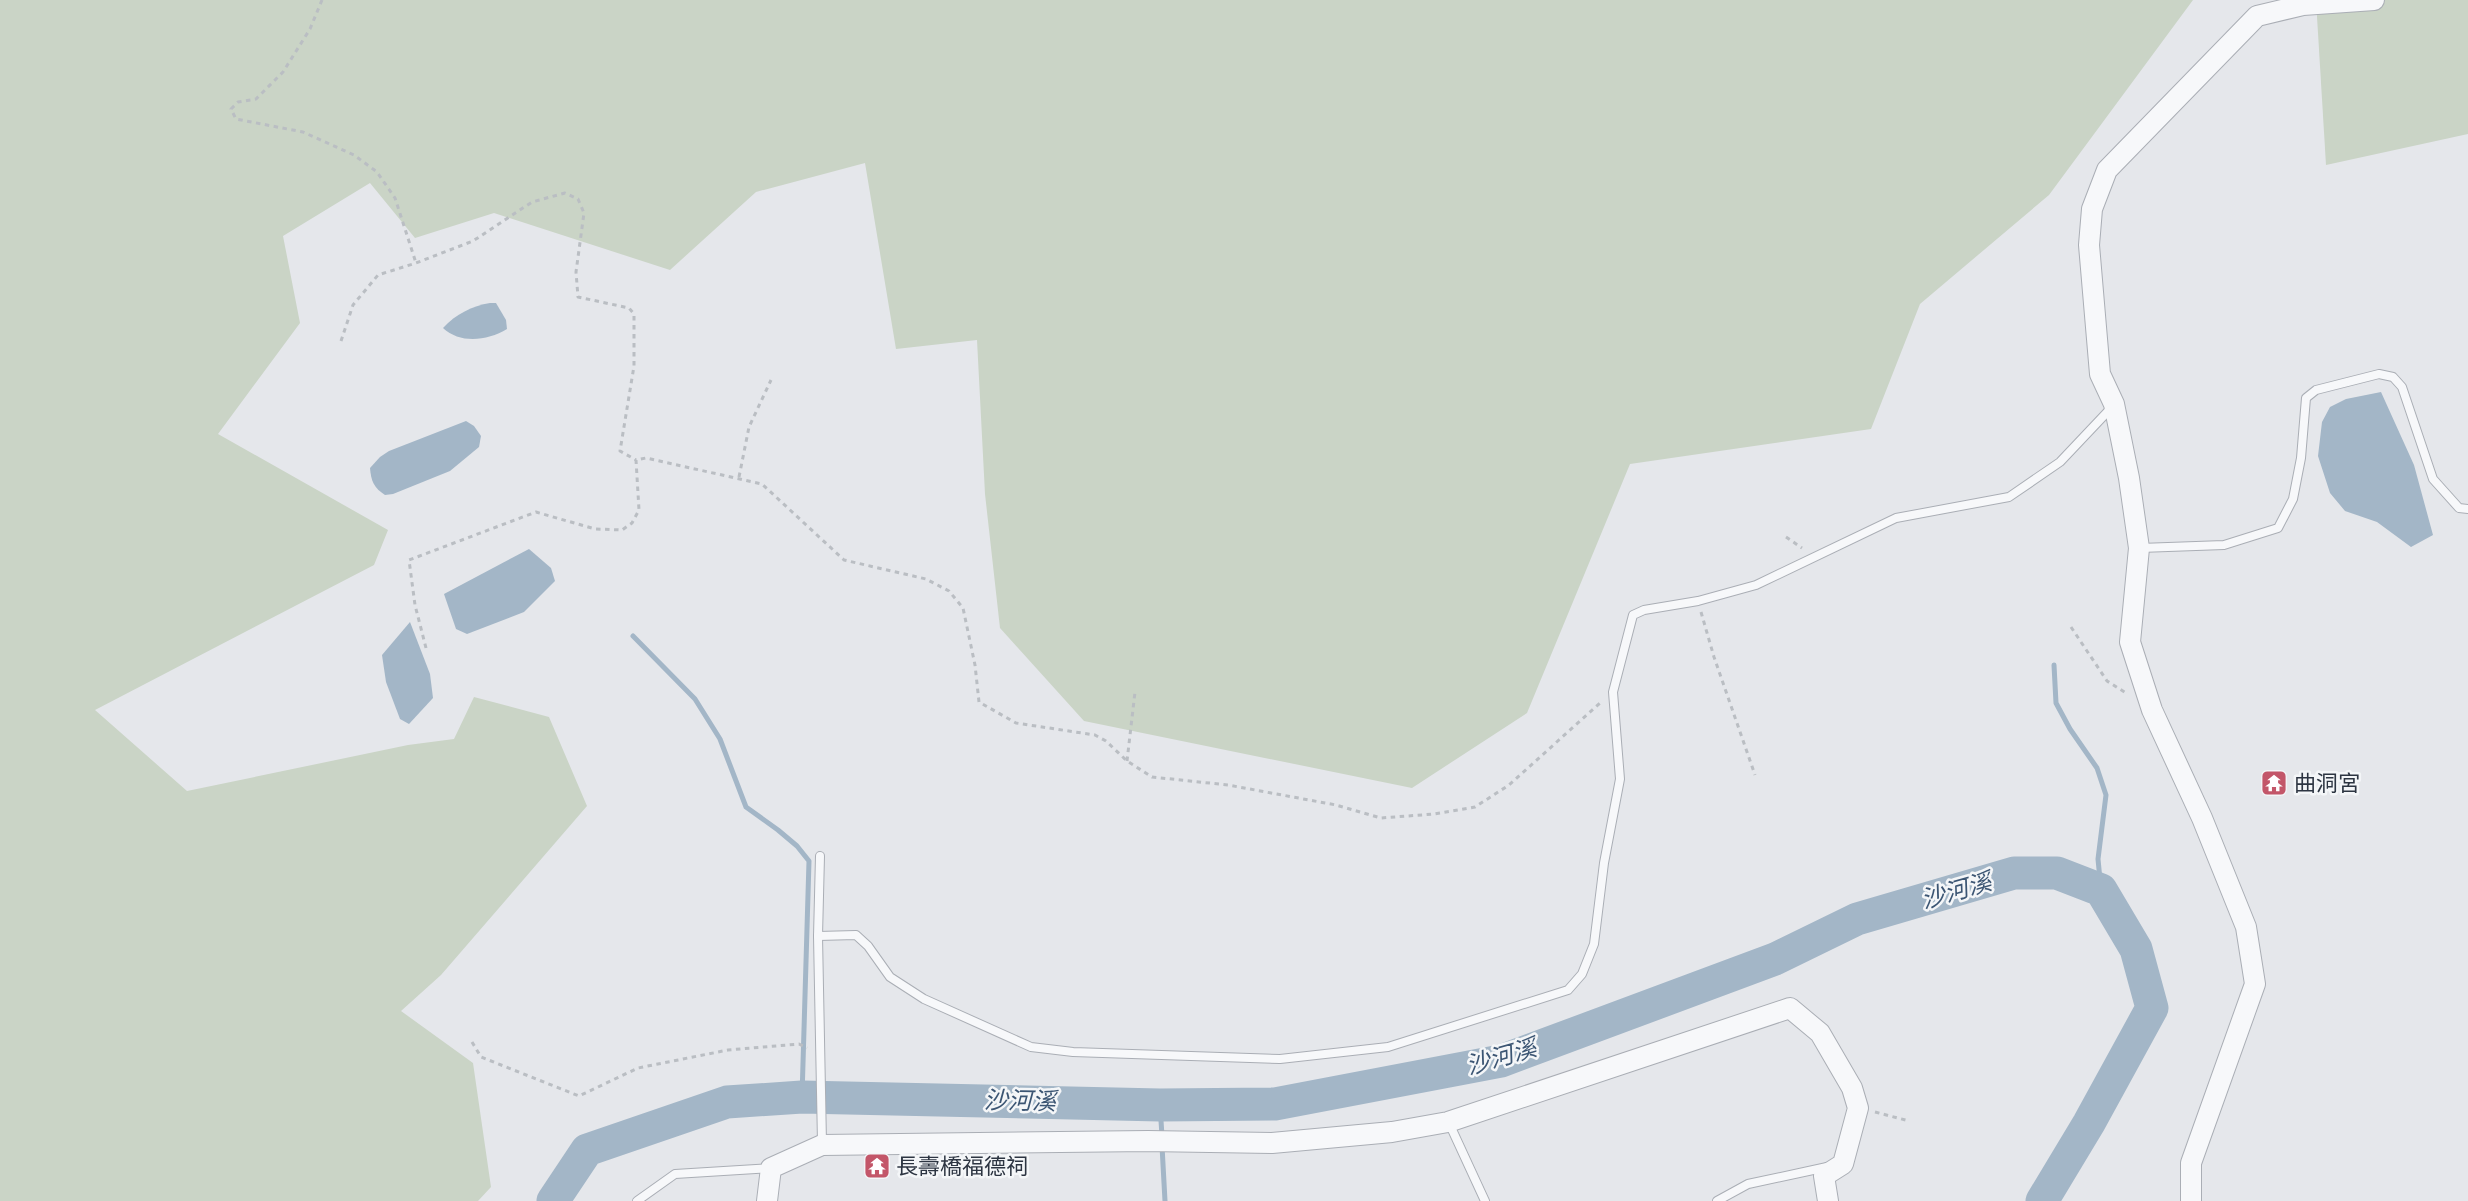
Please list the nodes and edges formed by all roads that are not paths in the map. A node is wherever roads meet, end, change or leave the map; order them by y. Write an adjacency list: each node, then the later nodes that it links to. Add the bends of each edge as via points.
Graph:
1 (2374, 0): 2 (street, via 2303,5 2257,16 2107,170 2092,209 2088,245 2100,374)
2 (2114, 405): 4 (street); 6 (lane, via 2060,462 2009,497 1896,518 1756,585 1633,615 1613,692 1620,779 1594,944 1582,974 1568,990 1388,1047 1280,1059 1073,1052 1031,1047 924,999 890,977 856,935)
3 (2468, 509): 4 (lane, via 2459,508 2433,479 2403,387 2393,377 2379,374 2316,390 2306,398 2293,499 2277,528 2224,545)
4 (2139, 548): 16 (street, via 2130,642 2152,710 2246,927 2255,984 2192,1163)
5 (820, 855): 6 (lane)
6 (818, 936): 8 (lane)
7 (1448, 1122): 8 (street, via 1392,1132 1272,1143); 9 (street, via 1790,1008 1820,1034 1852,1088 1858,1108); 13 (lane)
8 (822, 1145): 10 (street)
9 (1843, 1164): 14 (lane, via 1748,1184); 15 (street, via 1824,1176)
10 (771, 1168): 11 (lane, via 675,1174); 12 (street)
11 (637, 1201)
12 (767, 1201)
13 (1485, 1201)
14 (1717, 1201)
15 (1828, 1201)
16 (2191, 1201)

